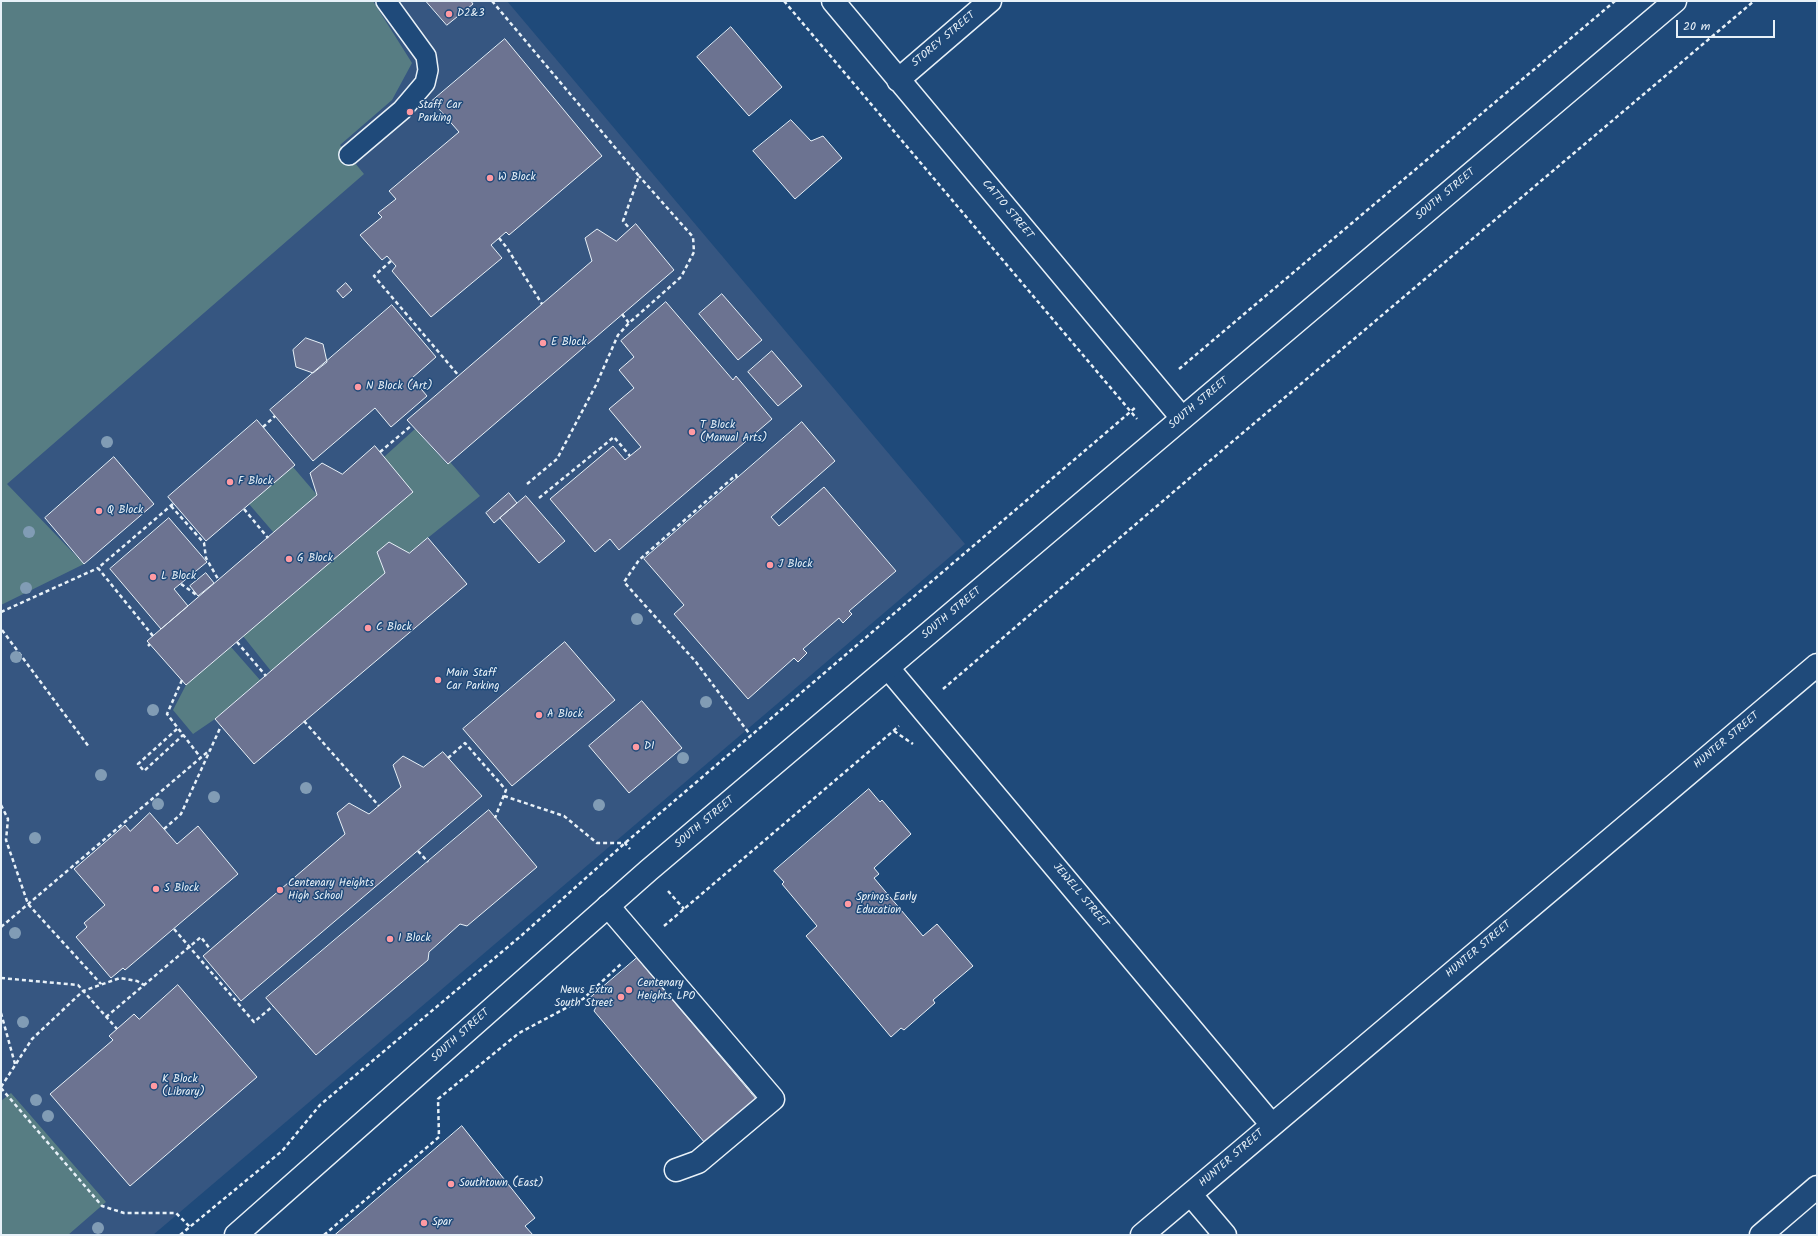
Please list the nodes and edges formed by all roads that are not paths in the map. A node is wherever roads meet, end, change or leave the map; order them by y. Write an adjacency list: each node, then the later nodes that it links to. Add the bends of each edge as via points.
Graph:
1 (386, 1): 6 (lane, via 426,56 428,70 425,83 402,110)
2 (833, 1): 5 (street, CATTO STREET)
3 (990, 1): 5 (street, STOREY STREET)
4 (1675, 1): 7 (street, SOUTH STREET)
5 (898, 80): 7 (street, CATTO STREET)
6 (350, 155)
7 (1182, 418): 9 (street, SOUTH STREET)
8 (1817, 665): 11 (street, HUNTER STREET)
9 (888, 668): 10 (street, SOUTH STREET); 11 (street, JEWELL STREET)
10 (608, 906): 12 (street, via 773,1099 698,1162); 15 (street, SOUTH STREET)
11 (1272, 1125): 14 (street, HUNTER STREET)
12 (676, 1170)
13 (1817, 1188): 18 (street)
14 (1191, 1194): 16 (street, HUNTER STREET); 17 (street)
15 (243, 1233)
16 (1142, 1235)
17 (1225, 1235)
18 (1761, 1235)

